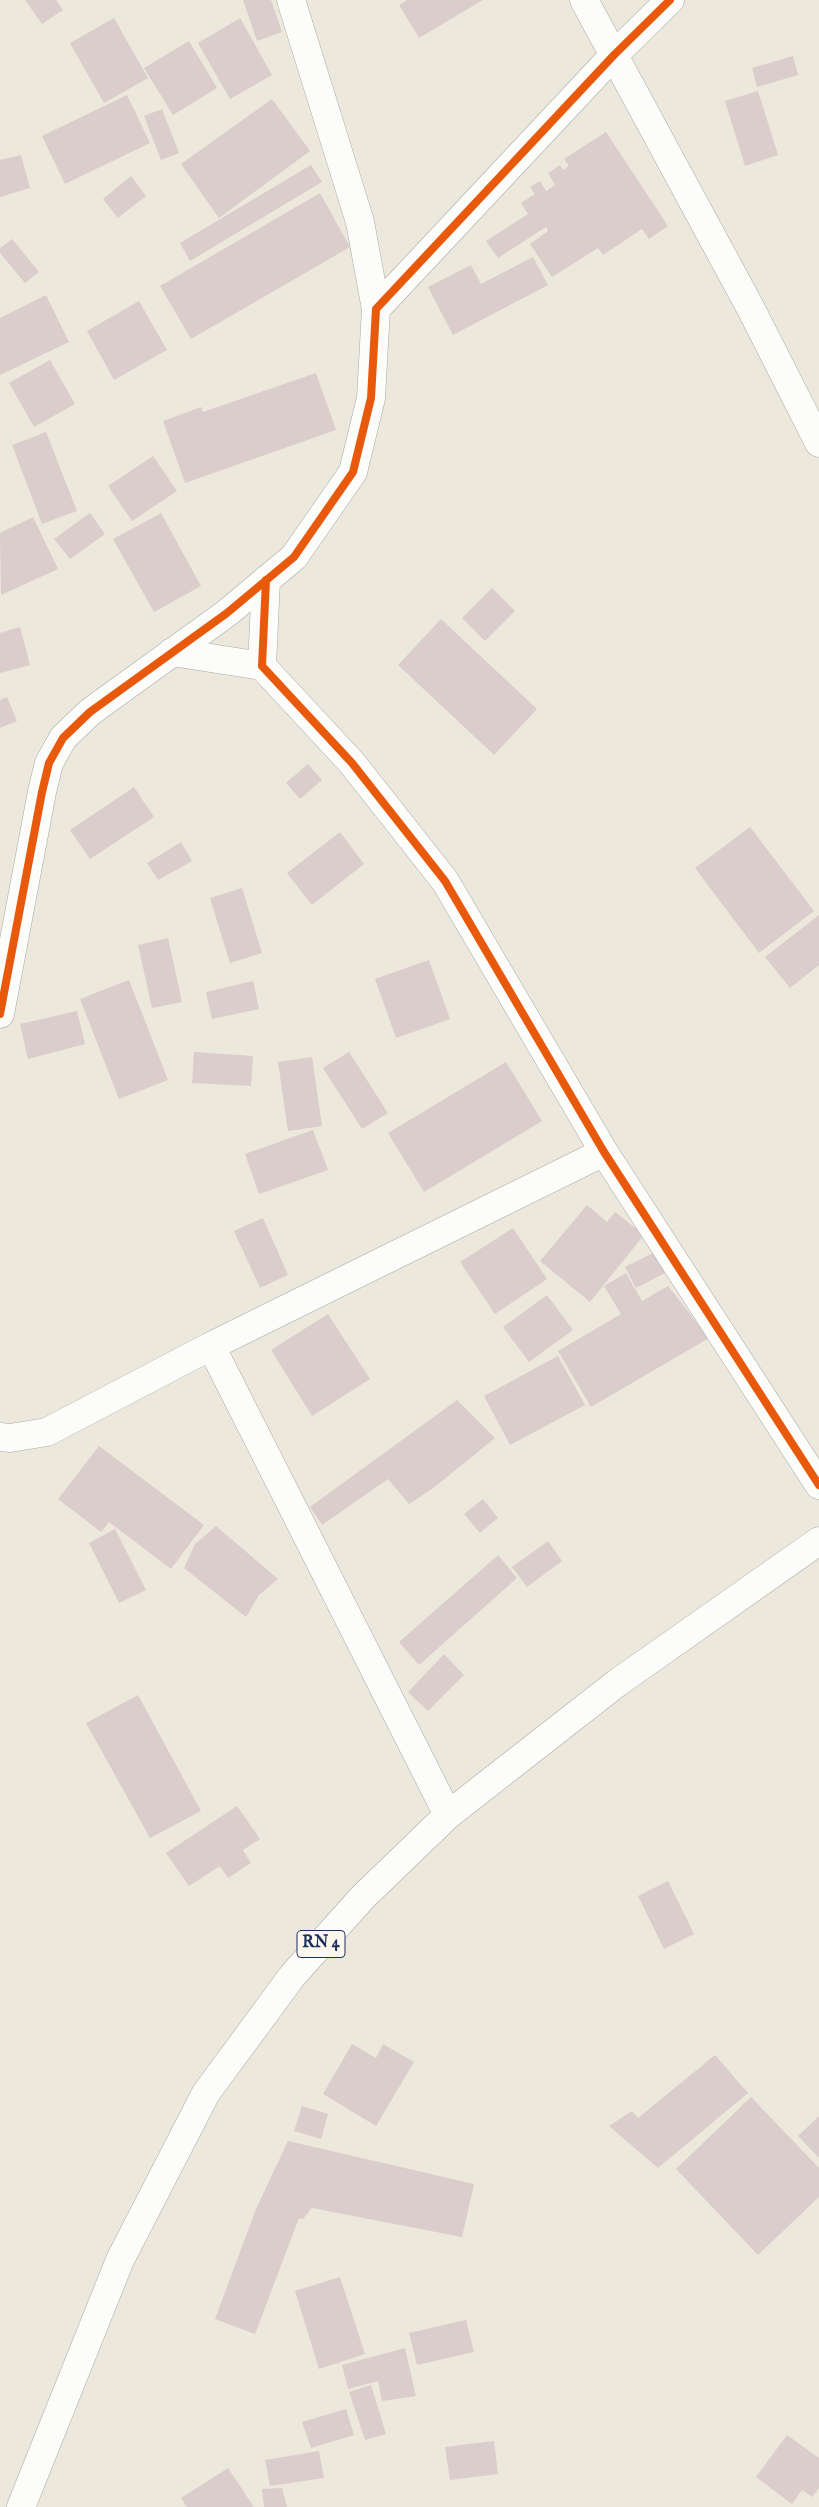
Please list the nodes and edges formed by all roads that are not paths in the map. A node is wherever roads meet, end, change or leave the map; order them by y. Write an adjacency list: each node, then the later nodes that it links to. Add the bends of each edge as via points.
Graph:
1 (291, 0): 5 (street, via 360,222)
2 (584, 0): 4 (street)
3 (670, 0): 4 (street)
4 (614, 55): 5 (street); 6 (street, via 750,307)
5 (376, 309): 7 (street, via 371,398 353,472 294,557)
6 (819, 443)
7 (266, 580): 8 (street); 9 (street)
8 (172, 652): 9 (street); 10 (street, via 90,712 63,738 49,763)
9 (262, 666): 11 (street, via 352,763 445,881)
10 (0, 1014)
11 (604, 1152): 12 (street); 14 (street)
12 (211, 1346): 13 (street, via 48,1432); 16 (street)
13 (0, 1437)
14 (819, 1485)
15 (819, 1541): 16 (street, RN 4, via 617,1682)
16 (448, 1815): 19 (street, RN 4, via 363,1896 293,1975 206,2093 120,2260)
17 (0, 2502): 18 (street)
18 (7, 2507)
19 (21, 2507)

